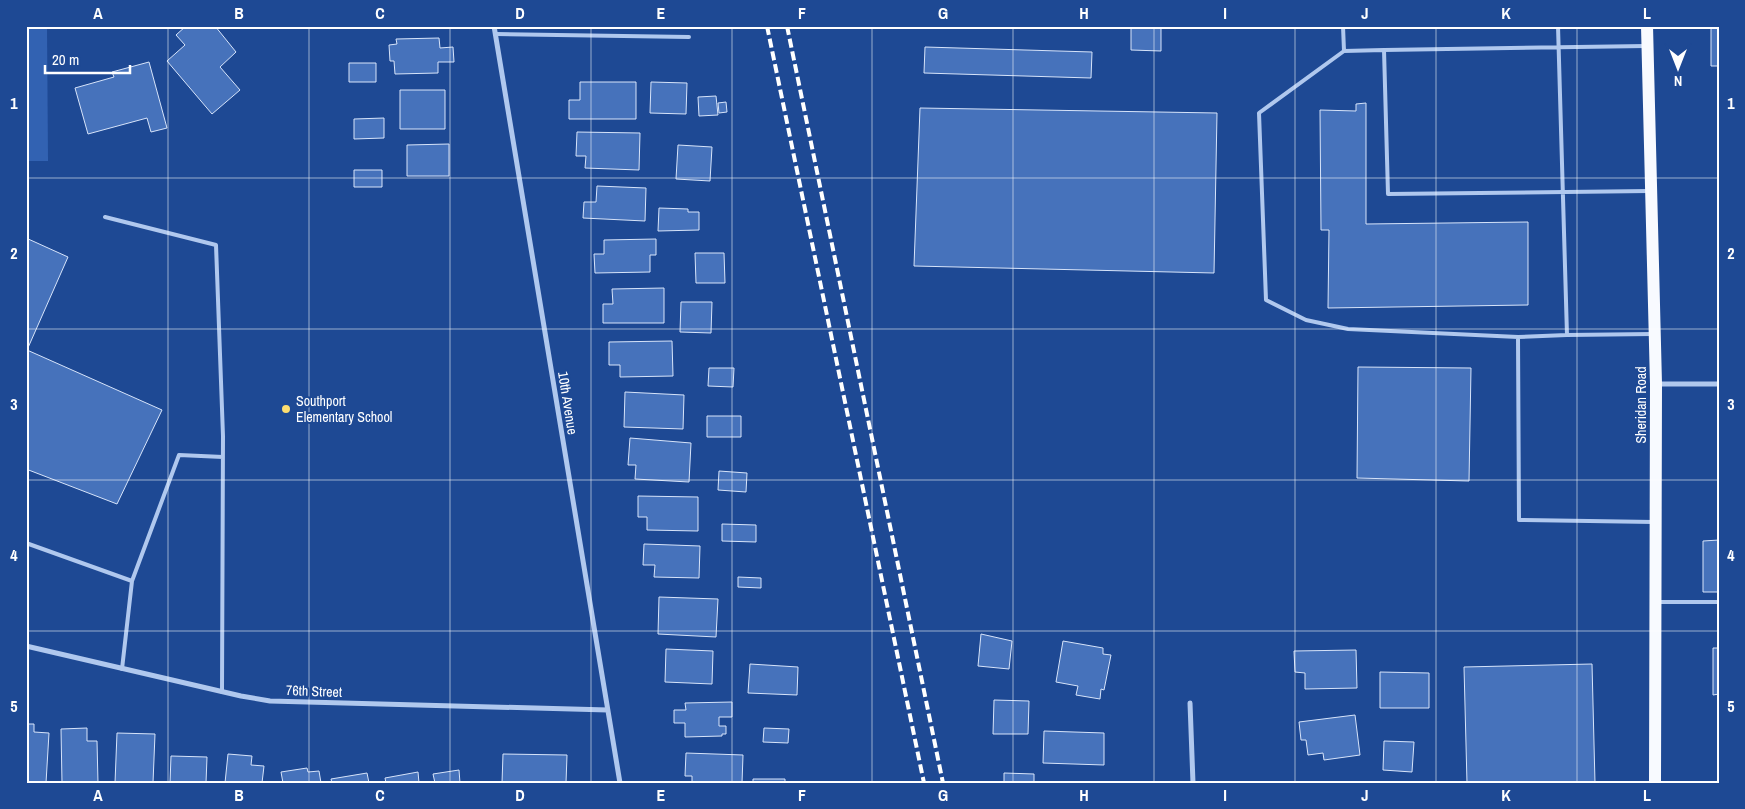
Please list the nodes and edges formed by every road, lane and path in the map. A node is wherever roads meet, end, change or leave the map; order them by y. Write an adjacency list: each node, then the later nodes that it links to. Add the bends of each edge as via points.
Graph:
1 (494, 26): 5 (street, 10th Avenue)
2 (1343, 26): 10 (lane)
3 (1558, 26): 8 (lane)
4 (1648, 26): 7 (main road, Sheridan Road)
5 (496, 34): 6 (lane); 29 (street, 10th Avenue)
6 (689, 37)
7 (1648, 46): 8 (lane); 11 (main road, Sheridan Road)
8 (1559, 48): 9 (lane); 12 (lane)
9 (1384, 50): 10 (lane); 12 (lane, via 1388,194)
10 (1344, 51): 16 (lane, via 1259,113 1266,300 1306,320 1348,329)
11 (1652, 191): 12 (lane); 14 (main road, Sheridan Road)
12 (1563, 194): 15 (lane)
13 (105, 217): 19 (lane, via 216,245)
14 (1655, 334): 15 (lane); 17 (main road, Sheridan Road)
15 (1567, 335): 16 (lane)
16 (1518, 337): 20 (lane, via 1519,520)
17 (1656, 384): 18 (street); 20 (main road, Sheridan Road)
18 (1719, 384)
19 (223, 457): 22 (lane, via 180,455); 27 (lane)
20 (1656, 522): 23 (main road, Sheridan Road)
21 (26, 542): 22 (lane)
22 (132, 581): 26 (lane)
23 (1656, 602): 24 (lane); 32 (main road, Sheridan Road)
24 (1719, 602)
25 (26, 646): 26 (street, 76th Street)
26 (122, 669): 27 (street, 76th Street)
27 (222, 692): 29 (street, 76th Street, via 270,701)
28 (1190, 703): 31 (street)
29 (608, 710): 30 (street, 10th Avenue)
30 (620, 783)
31 (1193, 783)
32 (1655, 783)

